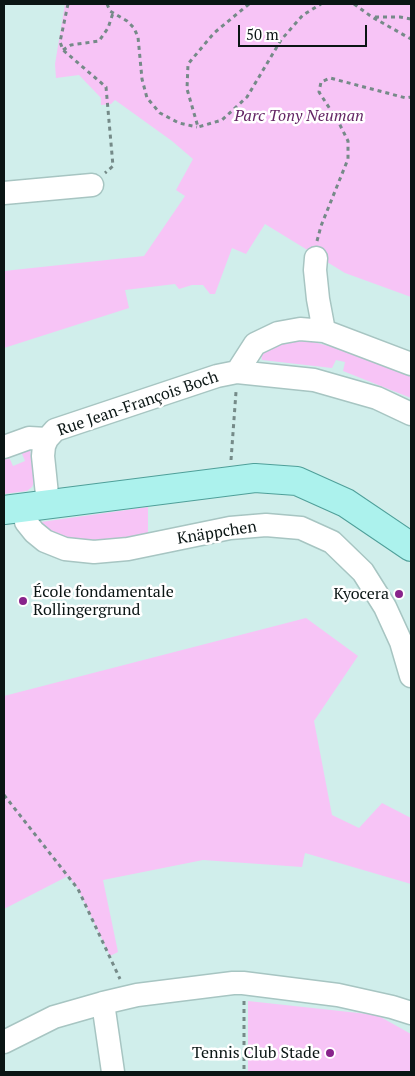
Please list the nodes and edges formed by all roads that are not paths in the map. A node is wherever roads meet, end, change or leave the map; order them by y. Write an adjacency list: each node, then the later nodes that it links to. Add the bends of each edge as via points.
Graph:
1 (92, 185): 2 (street)
2 (4, 192)
3 (316, 258): 4 (street)
4 (324, 331): 5 (street); 6 (street, via 300,329 270,336 255,344)
5 (411, 364)
6 (237, 372): 7 (street, Rue Jean-François Boch, via 314,380 377,398); 8 (street, Rue Jean-François Boch, via 55,430)
7 (411, 414)
8 (47, 439): 9 (street, via 29,438); 10 (street, Rue Jean-François Boch)
9 (4, 447)
10 (25, 507): 11 (main road, via 255,478 297,481 346,503); 12 (street, Knäppchen, via 26,522 45,541 65,549 94,552 128,549 230,528 266,525 301,528 332,542 363,572 385,607 401,642)
11 (411, 547)
12 (411, 676)
13 (103, 1003): 14 (street, via 130,985 243,982 338,995); 15 (street, via 54,1017); 16 (street)
14 (411, 1013)
15 (4, 1042)
16 (113, 1072)

